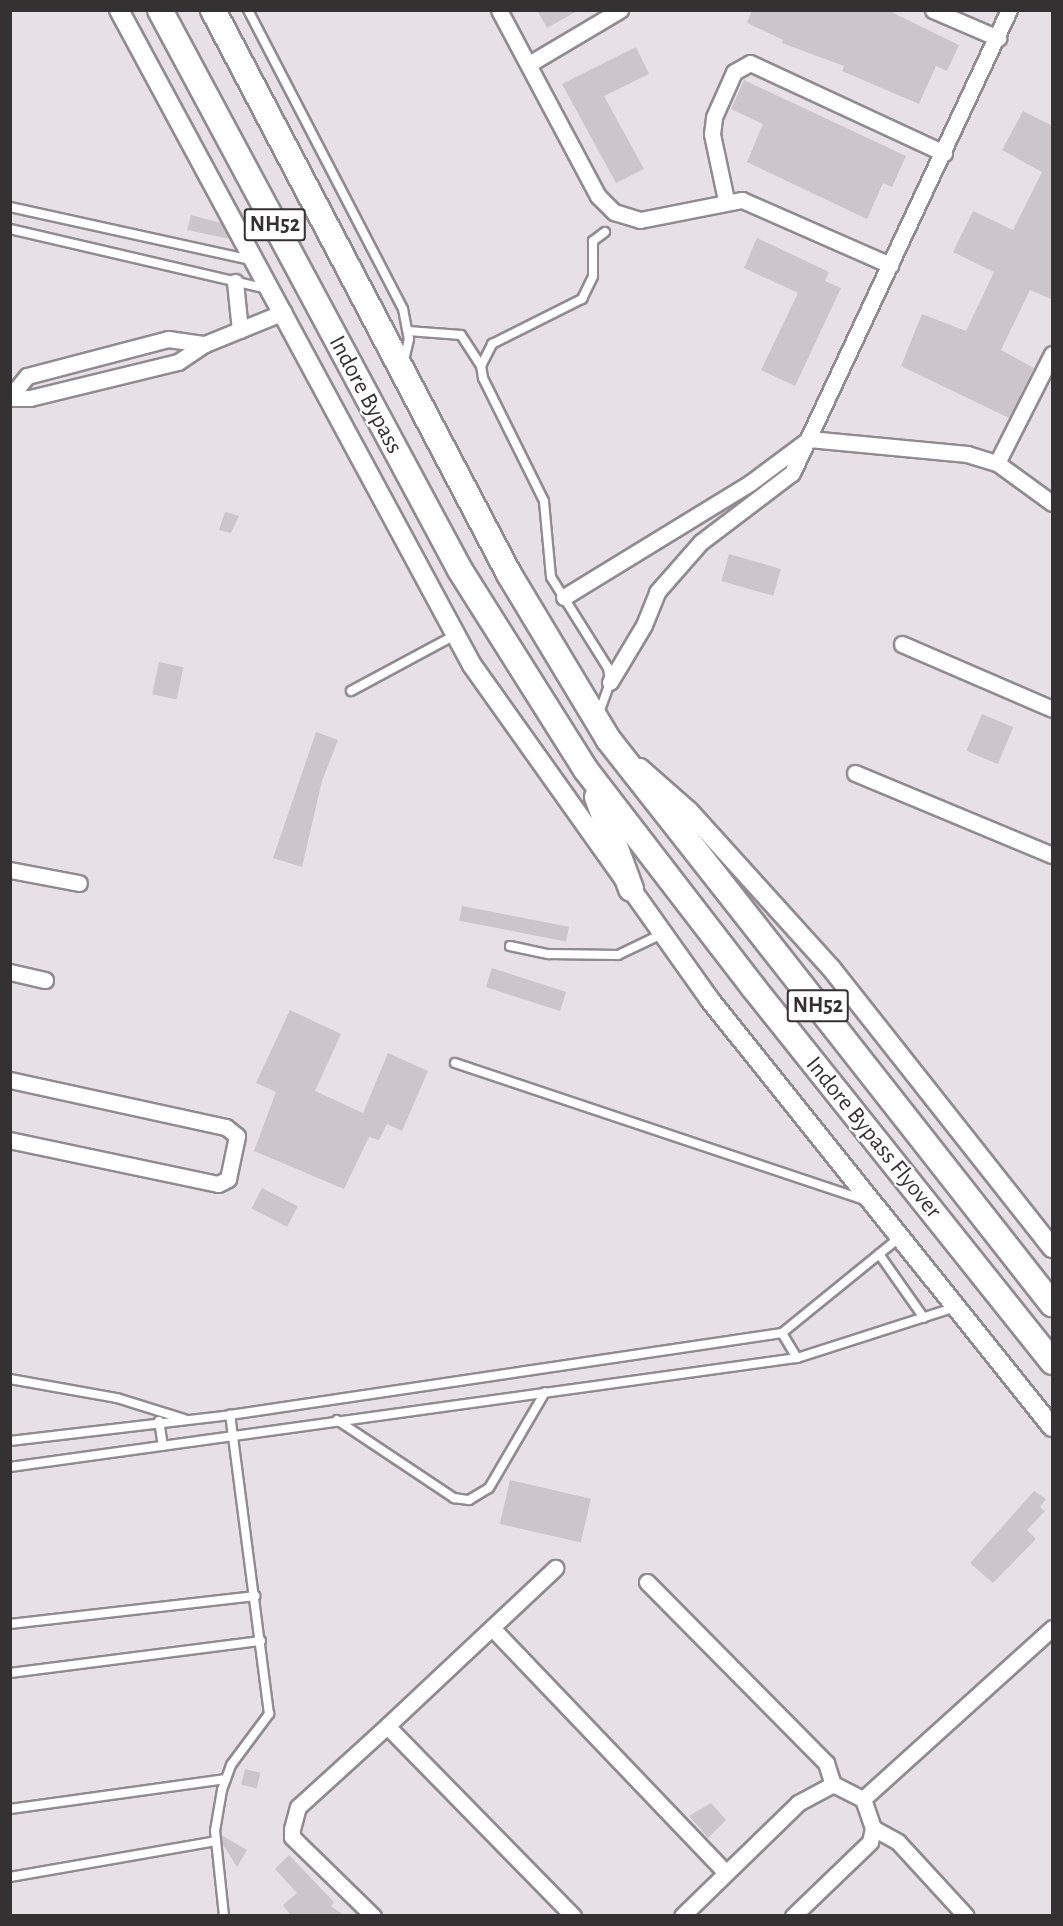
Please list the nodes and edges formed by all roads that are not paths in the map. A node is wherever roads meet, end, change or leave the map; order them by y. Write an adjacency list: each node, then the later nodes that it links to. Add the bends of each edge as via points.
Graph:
1 (119, 10): 16 (street)
2 (160, 10): 39 (highway, Indore Bypass / NH52, via 389,440 501,639)
3 (213, 10): 26 (highway, Indore Bypass / NH52)
4 (248, 10): 22 (lane, via 404,309)
5 (499, 10): 10 (street)
6 (620, 10): 10 (street)
7 (933, 10): 9 (street)
8 (1009, 10): 9 (street)
9 (998, 38): 11 (street)
10 (529, 64): 12 (street, via 598,196 614,212 640,220)
11 (945, 153): 12 (street, via 750,63 734,72 714,117 712,134); 17 (street)
12 (726, 200): 17 (street, via 759,204)
13 (10, 207): 16 (lane)
14 (10, 229): 18 (lane)
15 (605, 232): 25 (lane, via 593,242 593,276 582,299 492,344)
16 (258, 261): 19 (street)
17 (890, 265): 28 (street)
18 (235, 282): 19 (lane); 21 (street)
19 (274, 291): 20 (street)
20 (284, 312): 21 (street); 32 (street)
21 (240, 330): 23 (street)
22 (408, 331): 25 (lane, via 461,335); 26 (lane)
23 (205, 344): 27 (street, via 178,362 30,398); 27 (street, via 168,339 27,376)
24 (1053, 354): 29 (street)
25 (481, 366): 31 (lane, via 496,406 544,501 551,577)
26 (402, 370): 37 (highway, Indore Bypass / NH52, via 509,574)
27 (10, 398)
28 (809, 439): 29 (street, via 967,454); 31 (street, via 750,483); 34 (street, via 792,473 701,542 657,592 644,625)
29 (997, 463): 30 (street)
30 (1053, 503)
31 (564, 597): 34 (lane, via 599,651)
32 (455, 635): 35 (lane); 44 (street, via 540,767)
33 (902, 644): 36 (street)
34 (610, 682): 37 (lane)
35 (351, 691)
36 (1053, 709)
37 (597, 719): 38 (highway, Indore Bypass / NH52)
38 (615, 747): 54 (street, via 689,811 831,968); 56 (highway, Indore Bypass Flyover / NH52)
39 (586, 770): 44 (highway); 61 (highway, Indore Bypass Flyover / NH52)
40 (855, 773): 41 (street)
41 (1053, 855)
42 (10, 870): 43 (street)
43 (79, 883)
44 (631, 890): 45 (street)
45 (663, 934): 46 (lane, via 618,955 549,954); 52 (street)
46 (510, 946)
47 (10, 972): 48 (street)
48 (45, 980)
49 (454, 1063): 52 (lane)
50 (10, 1080): 51 (street, via 226,1126 237,1136 231,1173 218,1184)
51 (10, 1140)
52 (871, 1202): 53 (street)
53 (900, 1237): 55 (lane); 57 (street)
54 (1053, 1248)
55 (879, 1254): 58 (lane); 59 (lane)
56 (1047, 1297)
57 (956, 1307): 58 (lane); 69 (street)
58 (924, 1318): 60 (lane)
59 (782, 1333): 60 (lane); 65 (lane)
60 (797, 1358): 63 (lane)
61 (1053, 1362)
62 (10, 1379): 64 (lane, via 117,1398)
63 (545, 1392): 67 (lane); 67 (lane, via 489,1488 469,1500 454,1497)
64 (157, 1411): 66 (lane); 68 (lane)
65 (230, 1415): 66 (lane); 70 (lane)
66 (189, 1420): 68 (lane)
67 (337, 1420): 70 (lane)
68 (160, 1423): 71 (lane); 72 (lane)
69 (1053, 1427)
70 (235, 1435): 72 (lane); 76 (lane)
71 (10, 1441)
72 (163, 1446): 73 (lane)
73 (10, 1467)
74 (555, 1568): 79 (street)
75 (647, 1582): 84 (street, via 826,1763)
76 (255, 1596): 77 (lane); 80 (lane)
77 (10, 1624)
78 (1053, 1628): 85 (street)
79 (493, 1629): 82 (street); 89 (street)
80 (261, 1641): 81 (lane); 83 (lane, via 269,1714)
81 (10, 1672)
82 (387, 1726): 91 (street, via 298,1807 292,1829 292,1837); 93 (street)
83 (226, 1779): 86 (lane); 88 (lane)
84 (833, 1784): 85 (street); 89 (street, via 798,1803)
85 (863, 1798): 87 (street)
86 (10, 1809)
87 (873, 1828): 95 (street, via 870,1842); 96 (street, via 898,1842)
88 (216, 1841): 90 (lane); 92 (lane)
89 (726, 1873): 94 (street)
90 (10, 1877)
91 (375, 1915)
92 (224, 1916)
93 (573, 1916)
94 (682, 1916)
95 (793, 1916)
96 (966, 1916)

